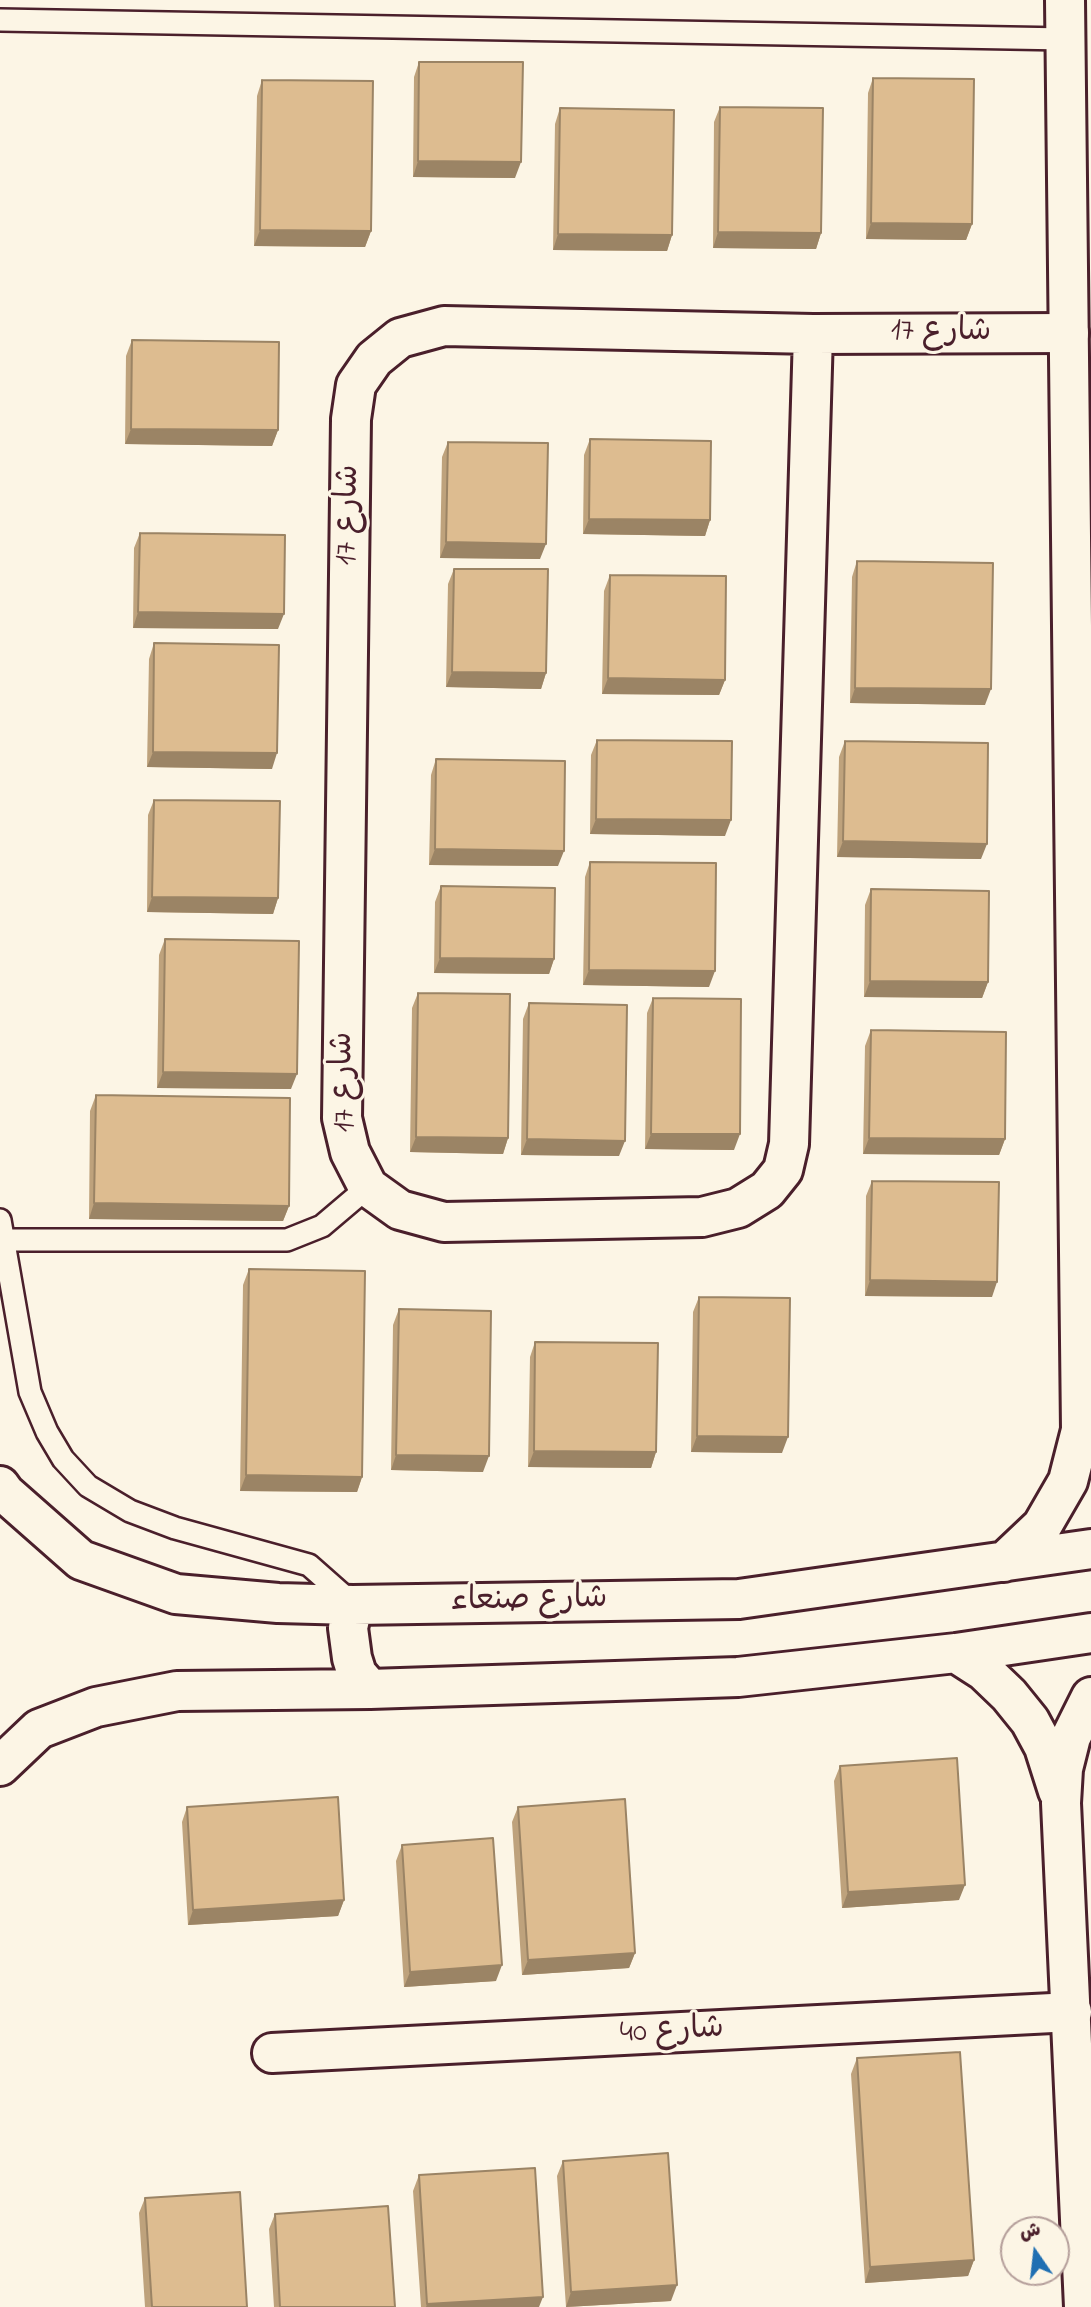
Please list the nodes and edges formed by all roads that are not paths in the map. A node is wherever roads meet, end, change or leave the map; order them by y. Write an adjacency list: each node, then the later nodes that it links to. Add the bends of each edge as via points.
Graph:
1 (1065, 0): 3 (street)
2 (0, 20): 3 (lane)
3 (1078, 41): 4 (street)
4 (1069, 333): 5 (street, شارع 17); 6 (street)
5 (813, 334): 8 (street, شارع 17, via 789,1144 783,1170 767,1191 738,1208 702,1217 444,1222 400,1210); 8 (street, شارع 17, via 444,326 400,338 374,359 356,385 351,419 342,1118 350,1152)
6 (1081, 435): 7 (street)
7 (1082, 702): 10 (street)
8 (368, 1187): 9 (lane, via 322,1226 287,1240)
9 (2, 1230): 14 (lane, via 30,1392 58,1450 88,1486 130,1511 175,1528 309,1565)
10 (1086, 1447): 13 (street, via 1042,1526)
11 (0, 1486): 14 (street, شارع صنعاء, via 81,1560 176,1594)
12 (1091, 1549): 13 (street, شارع صنعاء)
13 (1004, 1562): 14 (street, شارع صنعاء, via 738,1599)
14 (353, 1605): 17 (street, via 348,1628 352,1658 357,1674)
15 (1091, 1633): 16 (street)
16 (956, 1653): 17 (street, via 738,1677); 20 (street, via 984,1671 1030,1721 1044,1747)
17 (370, 1689): 19 (street, via 177,1691 96,1707 38,1728)
18 (1091, 1697): 20 (street, via 1071,1737 1063,1769)
19 (0, 1766)
20 (1062, 1803): 21 (street)
21 (1072, 2012): 22 (street, شارع 40); 23 (street)
22 (272, 2053)
23 (1081, 2307)

